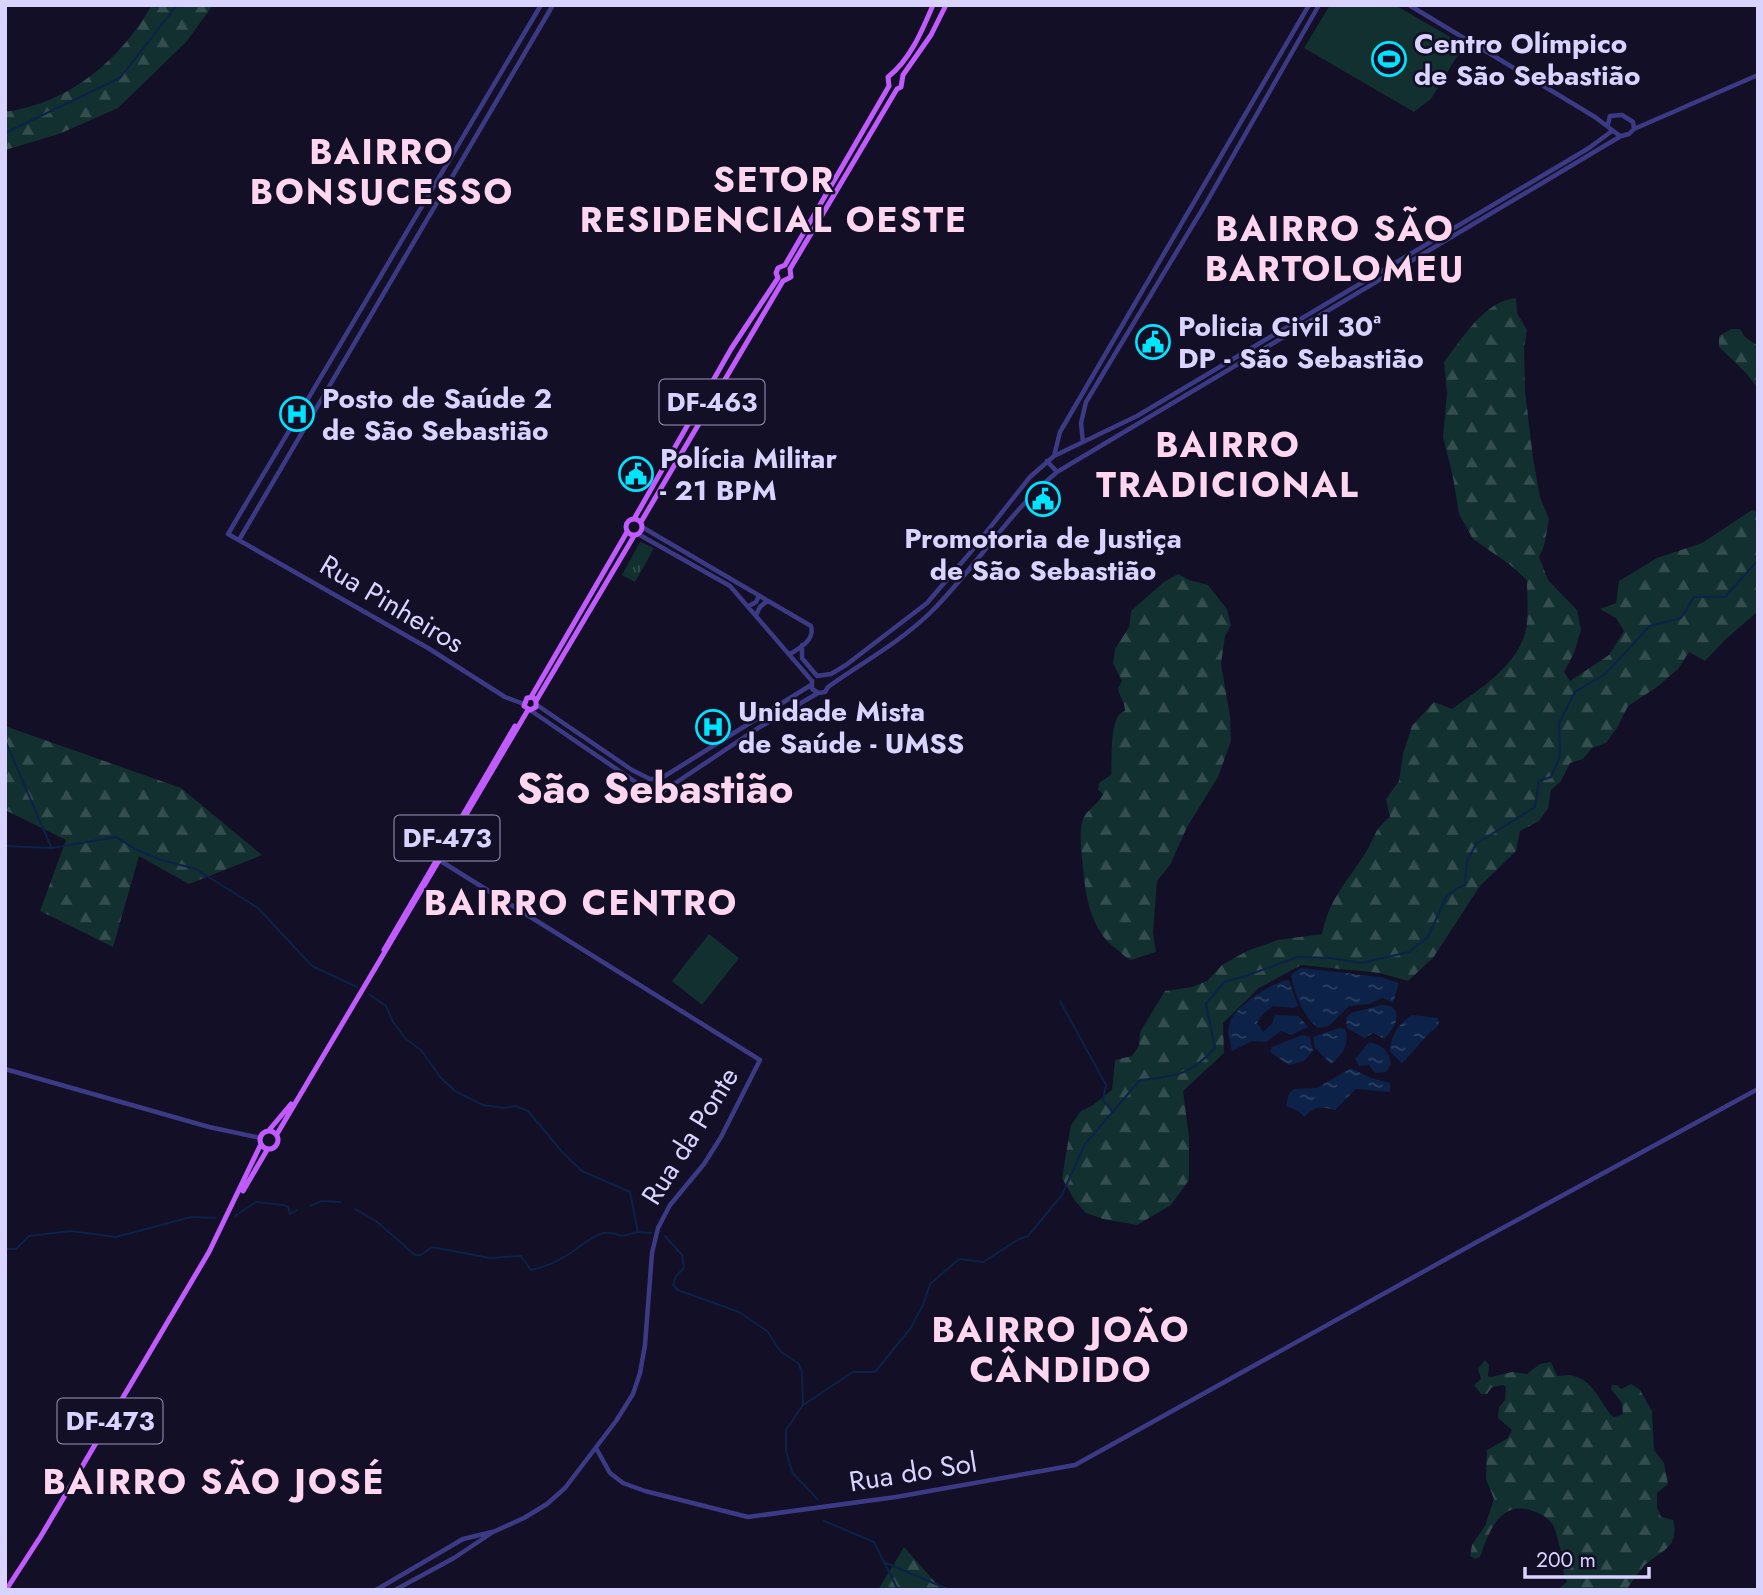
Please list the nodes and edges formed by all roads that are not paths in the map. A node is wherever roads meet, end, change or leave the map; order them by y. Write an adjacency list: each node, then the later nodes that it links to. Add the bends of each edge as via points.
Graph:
1 (541, 5): 14 (street)
2 (553, 5): 15 (street)
3 (933, 5): 10 (main road, DF-463)
4 (946, 5): 10 (main road, DF-463, via 931,35)
5 (1309, 5): 8 (street)
6 (1319, 5): 9 (street)
7 (1409, 5): 17 (street)
8 (1304, 14): 9 (street); 21 (street)
9 (1311, 18): 23 (street)
10 (900, 74): 12 (main road, DF-463, via 888,77); 13 (main road, DF-463, via 902,84)
11 (1758, 75): 19 (street)
12 (889, 86): 13 (main road); 32 (main road, DF-463)
13 (897, 89): 32 (main road, DF-463)
14 (489, 95): 15 (street); 26 (street)
15 (496, 102): 27 (street)
16 (1610, 116): 17 (street); 18 (street); 20 (street)
17 (1595, 117): 20 (street)
18 (1633, 122): 19 (street); 22 (street)
19 (1645, 124): 22 (street)
20 (1608, 125): 24 (street)
21 (1238, 127): 23 (street); 36 (street)
22 (1634, 129): 25 (street)
23 (1247, 131): 38 (street)
24 (1612, 131): 25 (street); 28 (street)
25 (1621, 136): 28 (street)
26 (456, 151): 27 (street); 30 (street)
27 (464, 158): 31 (street)
28 (1479, 216): 29 (street)
29 (1460, 228): 34 (street); 35 (street)
30 (393, 258): 31 (street); 39 (street)
31 (402, 263): 40 (street)
32 (788, 267): 33 (main road, DF-463, via 790,277); 33 (main road, DF-463, via 778,268)
33 (781, 280): 42 (main road, DF-463); 44 (main road, DF-463)
34 (1329, 303): 35 (street); 37 (street)
35 (1333, 308): 37 (street)
36 (1125, 322): 38 (street); 41 (street)
37 (1301, 323): 45 (street)
38 (1133, 327): 43 (street)
39 (345, 338): 40 (street); 55 (street)
40 (353, 344): 57 (street)
41 (1110, 347): 43 (street); 51 (street, via 1060,432)
42 (731, 349): 44 (main road); 46 (main road, DF-463)
43 (1117, 353): 49 (street, via 1086,402)
44 (739, 354): 47 (main road, DF-463)
45 (1199, 384): 48 (street); 50 (street)
46 (689, 421): 47 (main road); 54 (main road, DF-463)
47 (698, 426): 56 (main road, DF-463)
48 (1093, 439): 49 (street); 50 (street)
49 (1083, 442): 51 (street)
50 (1096, 448): 53 (street)
51 (1054, 456): 52 (street)
52 (1047, 461): 53 (street); 61 (street)
53 (1057, 472): 62 (street)
54 (634, 519): 56 (main road); 58 (main road, DF-463, via 627,522)
55 (234, 525): 57 (street); 60 (street, Rua Pinheiros, via 228,534)
56 (642, 525): 59 (main road, DF-463); 65 (street)
57 (244, 530): 60 (street)
58 (627, 532): 59 (main road); 80 (main road, DF-463)
59 (636, 535): 66 (street); 80 (main road, DF-463)
60 (239, 540): 81 (street, Rua Pinheiros)
61 (969, 554): 62 (street); 63 (street)
62 (975, 562): 64 (street)
63 (949, 578): 64 (street); 73 (street, via 927,603)
64 (956, 584): 74 (street, via 912,630)
65 (747, 589): 66 (street); 67 (street)
66 (740, 595): 69 (street)
67 (759, 596): 68 (street); 69 (street)
68 (767, 601): 70 (street); 71 (street, via 811,626 811,638)
69 (749, 606): 70 (street)
70 (757, 615): 72 (street)
71 (803, 645): 72 (street); 75 (street, via 802,658)
72 (790, 654): 77 (street)
73 (861, 654): 74 (street, via 867,655); 76 (street)
74 (866, 660): 78 (street)
75 (817, 676): 76 (street); 77 (street)
76 (824, 676): 78 (street)
77 (812, 683): 79 (street); 82 (street)
78 (828, 687): 79 (street)
79 (818, 692): 83 (street)
80 (535, 701): 81 (main road, DF-473); 81 (main road, DF-473, via 525,700); 86 (street)
81 (527, 708): 88 (street, Rua Pinheiros); 90 (main road, DF-473)
82 (754, 721): 83 (street); 84 (street)
83 (755, 730): 85 (street)
84 (723, 740): 85 (street); 87 (street)
85 (722, 752): 89 (street)
86 (650, 779): 87 (street); 88 (street)
87 (660, 779): 89 (street)
88 (646, 790): 89 (street, via 656,796)
89 (662, 792)
90 (438, 859): 93 (main road, DF-473); 100 (street, Rua da Ponte, via 760,1060 717,1143 670,1205 656,1234 636,1388)
91 (5, 1069): 96 (street)
92 (1758, 1090): 100 (street, Rua do Sol, via 1075,1465 916,1494 748,1517 623,1483 610,1473)
93 (302, 1091): 94 (main road, DF-473); 95 (main road, DF-473)
94 (270, 1129): 95 (main road); 96 (main road, DF-473)
95 (277, 1134): 98 (main road, DF-473, via 277,1142)
96 (261, 1138): 97 (main road, DF-473)
97 (260, 1146): 98 (main road); 99 (main road, DF-473)
98 (267, 1150): 99 (main road, DF-473)
99 (235, 1202): 104 (main road, DF-473, via 106,1429)
100 (596, 1448): 101 (street, via 547,1504)
101 (493, 1532): 102 (street); 103 (street)
102 (448, 1547): 103 (street); 105 (street)
103 (454, 1558): 106 (street)
104 (6, 1590)
105 (376, 1590)
106 (396, 1590)

